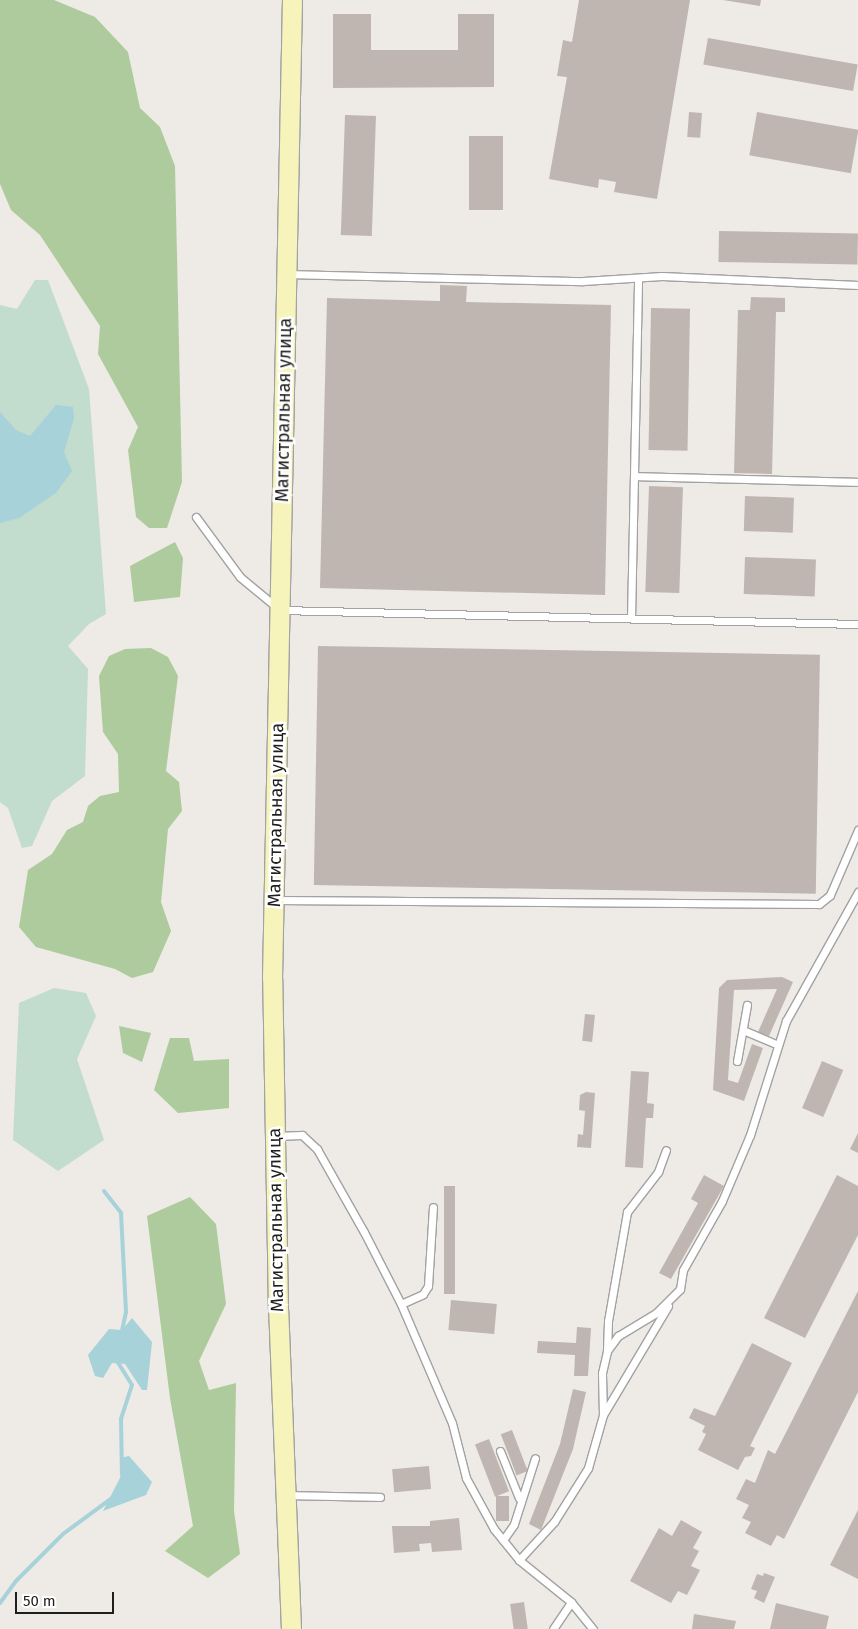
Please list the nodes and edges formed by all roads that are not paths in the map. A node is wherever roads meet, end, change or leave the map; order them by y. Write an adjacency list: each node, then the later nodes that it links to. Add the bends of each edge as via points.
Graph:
1 (292, 0): 2 (main road, Магистральная улица)
2 (285, 274): 3 (lane, via 583,281); 8 (main road, Магистральная улица)
3 (638, 278): 4 (lane); 5 (lane)
4 (858, 285)
5 (634, 476): 6 (lane); 9 (lane)
6 (858, 482)
7 (196, 517): 8 (lane, via 240,577)
8 (280, 610): 9 (lane); 13 (main road, Магистральная улица)
9 (631, 618): 10 (lane)
10 (858, 624)
11 (858, 830): 13 (lane, via 830,896 818,904)
12 (858, 892): 16 (lane, via 810,973)
13 (274, 900): 18 (main road, Магистральная улица)
14 (747, 1005): 15 (lane)
15 (743, 1030): 16 (lane); 17 (lane)
16 (778, 1045): 21 (lane, via 750,1135 722,1201 683,1270 680,1289)
17 (737, 1060)
18 (274, 1136): 22 (lane, via 302,1136 317,1149); 27 (main road, Магистральная улица)
19 (666, 1150): 23 (lane, via 658,1172 626,1212 609,1314)
20 (433, 1207): 22 (lane, via 428,1286 423,1294)
21 (670, 1302): 23 (lane, via 618,1336); 24 (lane)
22 (401, 1304): 30 (lane, via 452,1423 466,1478)
23 (607, 1351): 24 (lane, via 602,1374)
24 (603, 1415): 31 (lane, via 588,1468 554,1522)
25 (500, 1451): 29 (lane)
26 (535, 1458): 29 (lane, via 532,1474)
27 (284, 1495): 28 (lane); 33 (main road, Магистральная улица)
28 (380, 1497)
29 (519, 1498): 30 (lane, via 514,1524)
30 (504, 1540): 31 (lane)
31 (520, 1560): 32 (lane)
32 (571, 1602): 34 (lane); 35 (lane)
33 (291, 1629)
34 (553, 1629)
35 (593, 1629)

